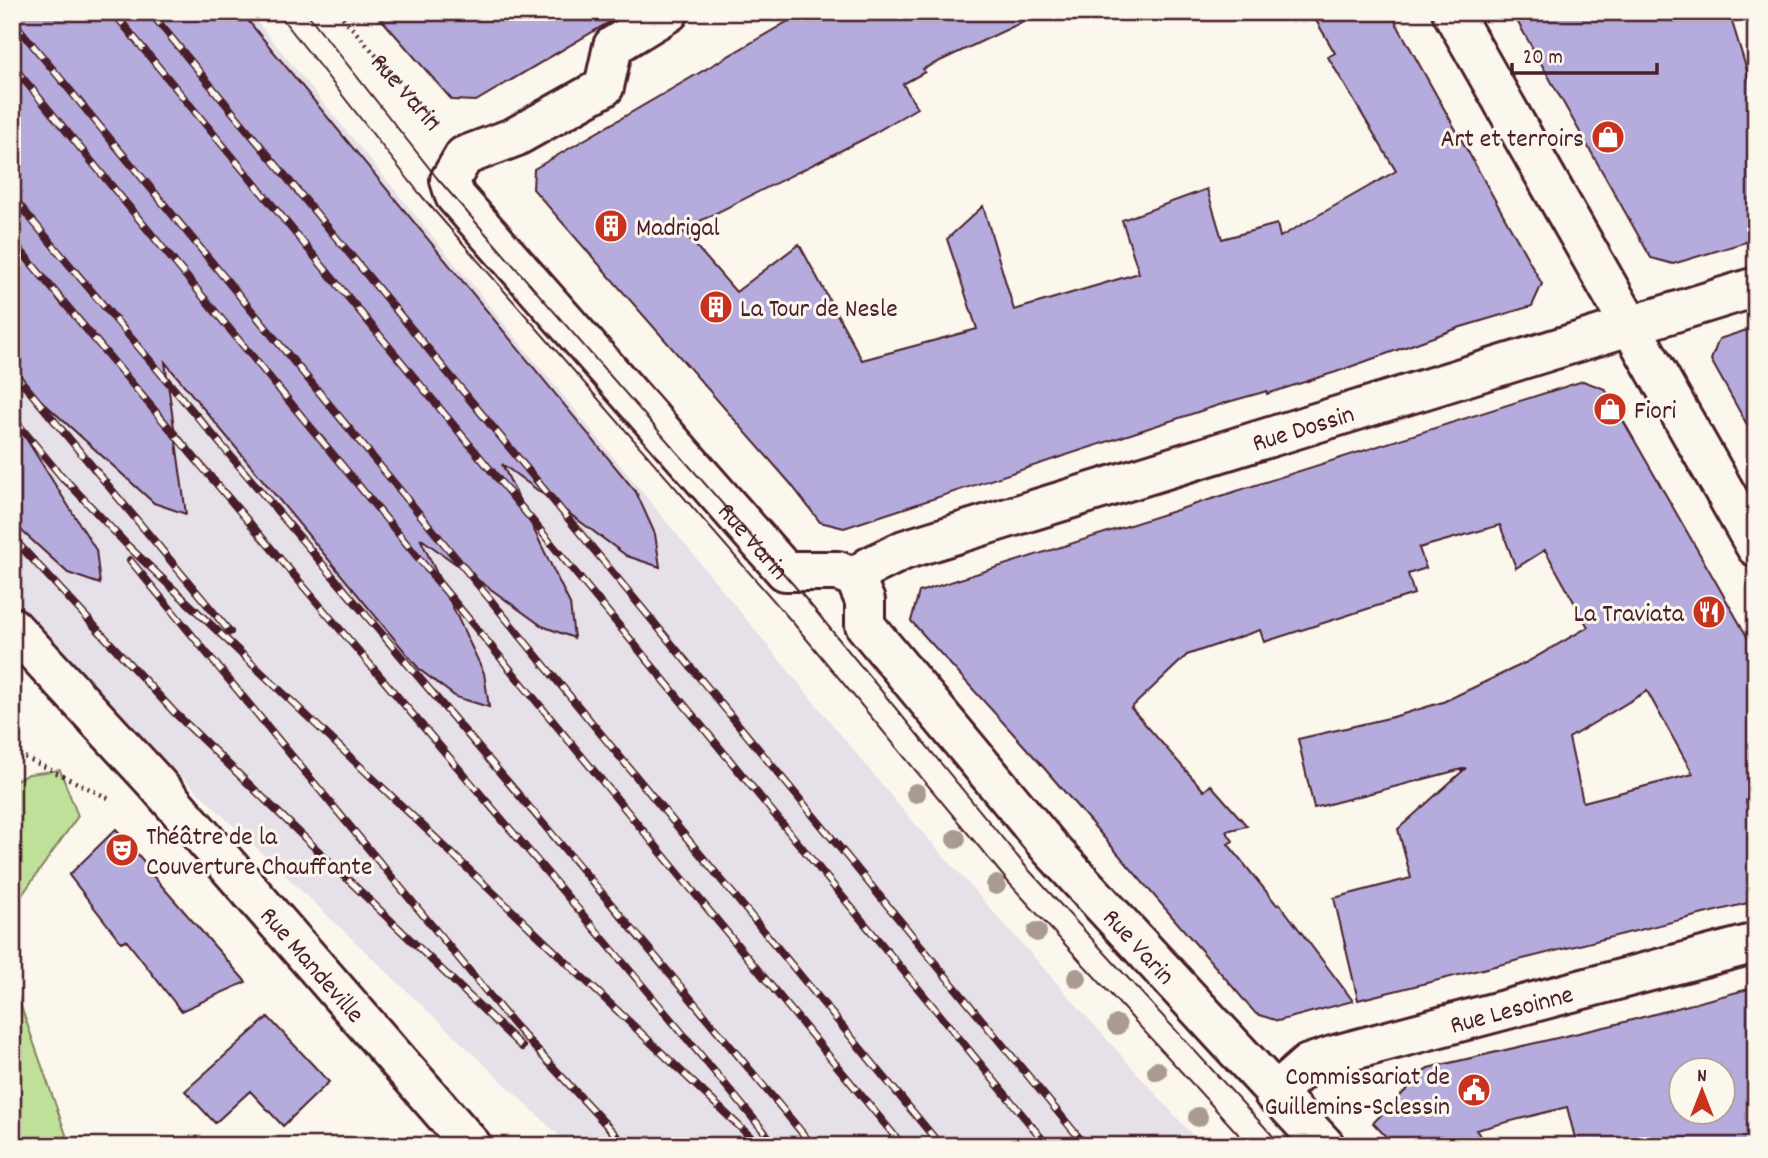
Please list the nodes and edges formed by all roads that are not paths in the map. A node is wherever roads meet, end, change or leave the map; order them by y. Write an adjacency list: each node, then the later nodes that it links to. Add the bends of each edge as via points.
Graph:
1 (669, 12): 6 (street, Rue Varin, via 612,46 604,87 515,137 464,156 450,180 455,196 785,572 838,572)
2 (1452, 12): 4 (street)
3 (1756, 287): 4 (street, Rue Dossin)
4 (1630, 326): 5 (street); 6 (street, Rue Dossin, via 904,550)
5 (1756, 547)
6 (855, 578): 9 (street, Rue Varin, via 865,601 865,625 1050,848)
7 (12, 627): 10 (street, Rue Mandeville, via 155,782)
8 (1756, 943): 9 (street, Rue Lesoinne, via 1335,1055 1308,1064)
9 (1275, 1094): 11 (street, Rue Varin)
10 (472, 1146)
11 (1325, 1146)

